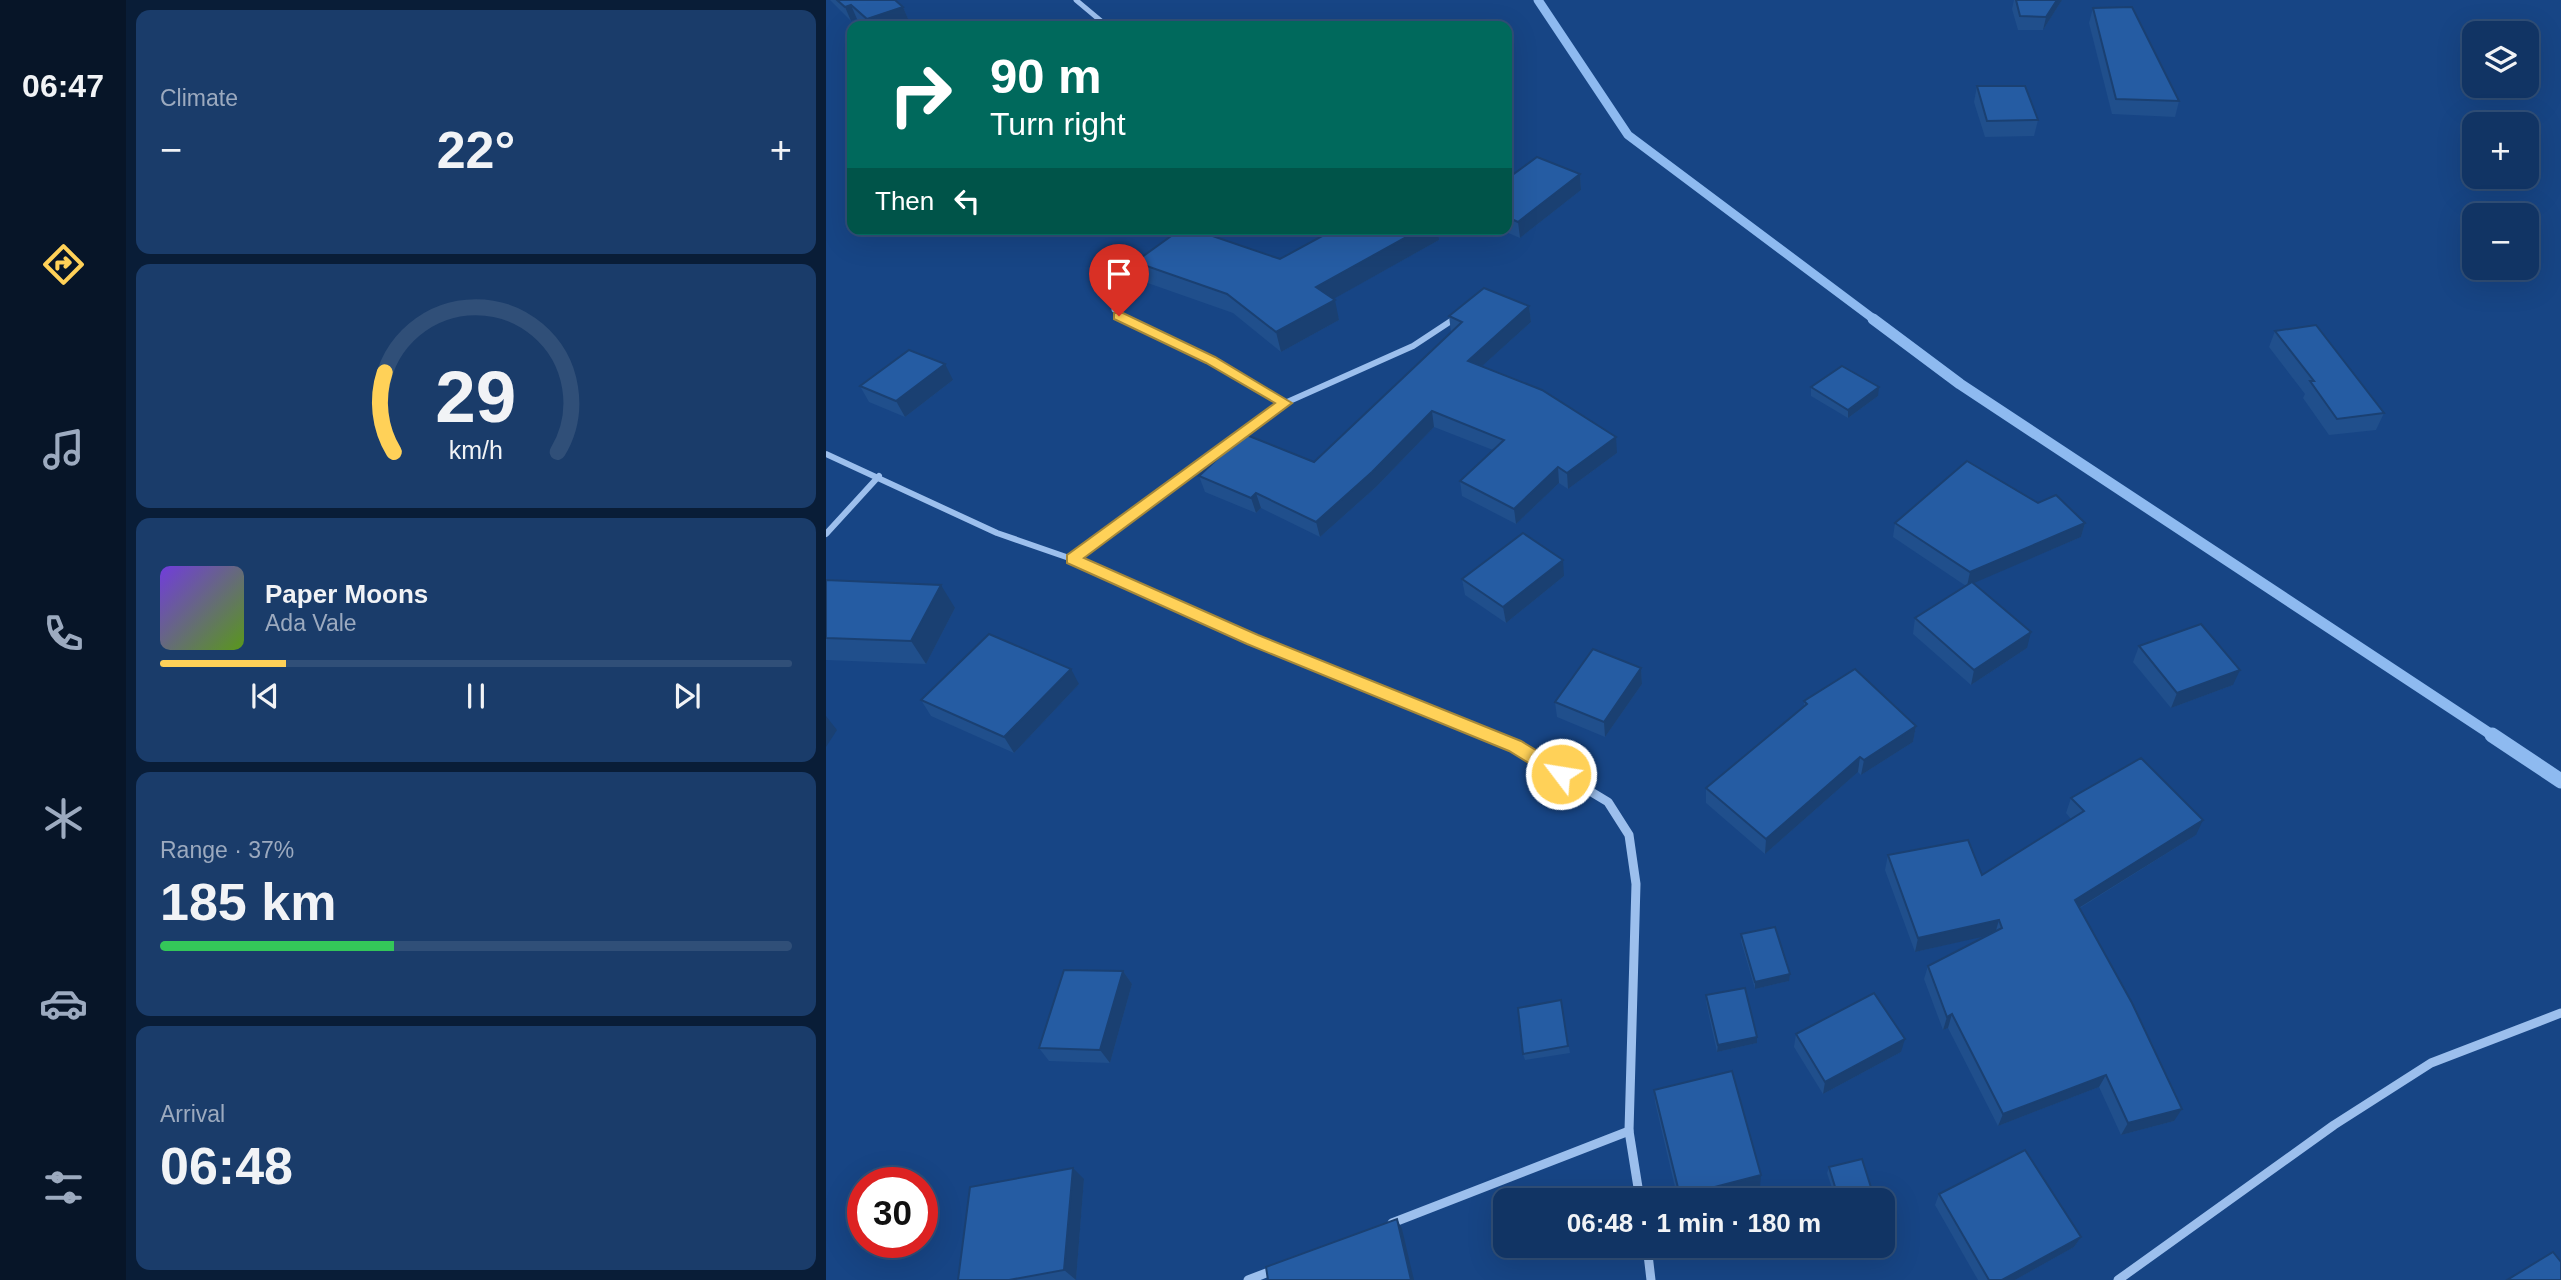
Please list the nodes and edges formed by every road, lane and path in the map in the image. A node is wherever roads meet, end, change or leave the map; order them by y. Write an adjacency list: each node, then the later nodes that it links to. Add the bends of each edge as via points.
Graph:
1 (1076, 0): 2 (street)
2 (1104, 21)
3 (1200, 235): 4 (street)
4 (1187, 244)
5 (1156, 265): 7 (street, via 1125,286 1114,302 1119,316 1211,360)
6 (1466, 311): 7 (street, via 1413,346)
7 (1285, 403): 11 (street)
8 (826, 454): 9 (street)
9 (879, 476): 10 (street); 11 (street, via 997,533)
10 (826, 534)
11 (1072, 559): 13 (street, via 1252,640 1515,746 1608,802 1629,835 1636,884)
12 (2561, 1013): 20 (street, via 2431,1063 2334,1125)
13 (1629, 1131): 14 (street); 15 (street)
14 (1638, 1188)
15 (1388, 1225)
16 (1648, 1258): 19 (street)
17 (1286, 1265): 18 (street)
18 (1248, 1280)
19 (1651, 1280)
20 (2118, 1280)

